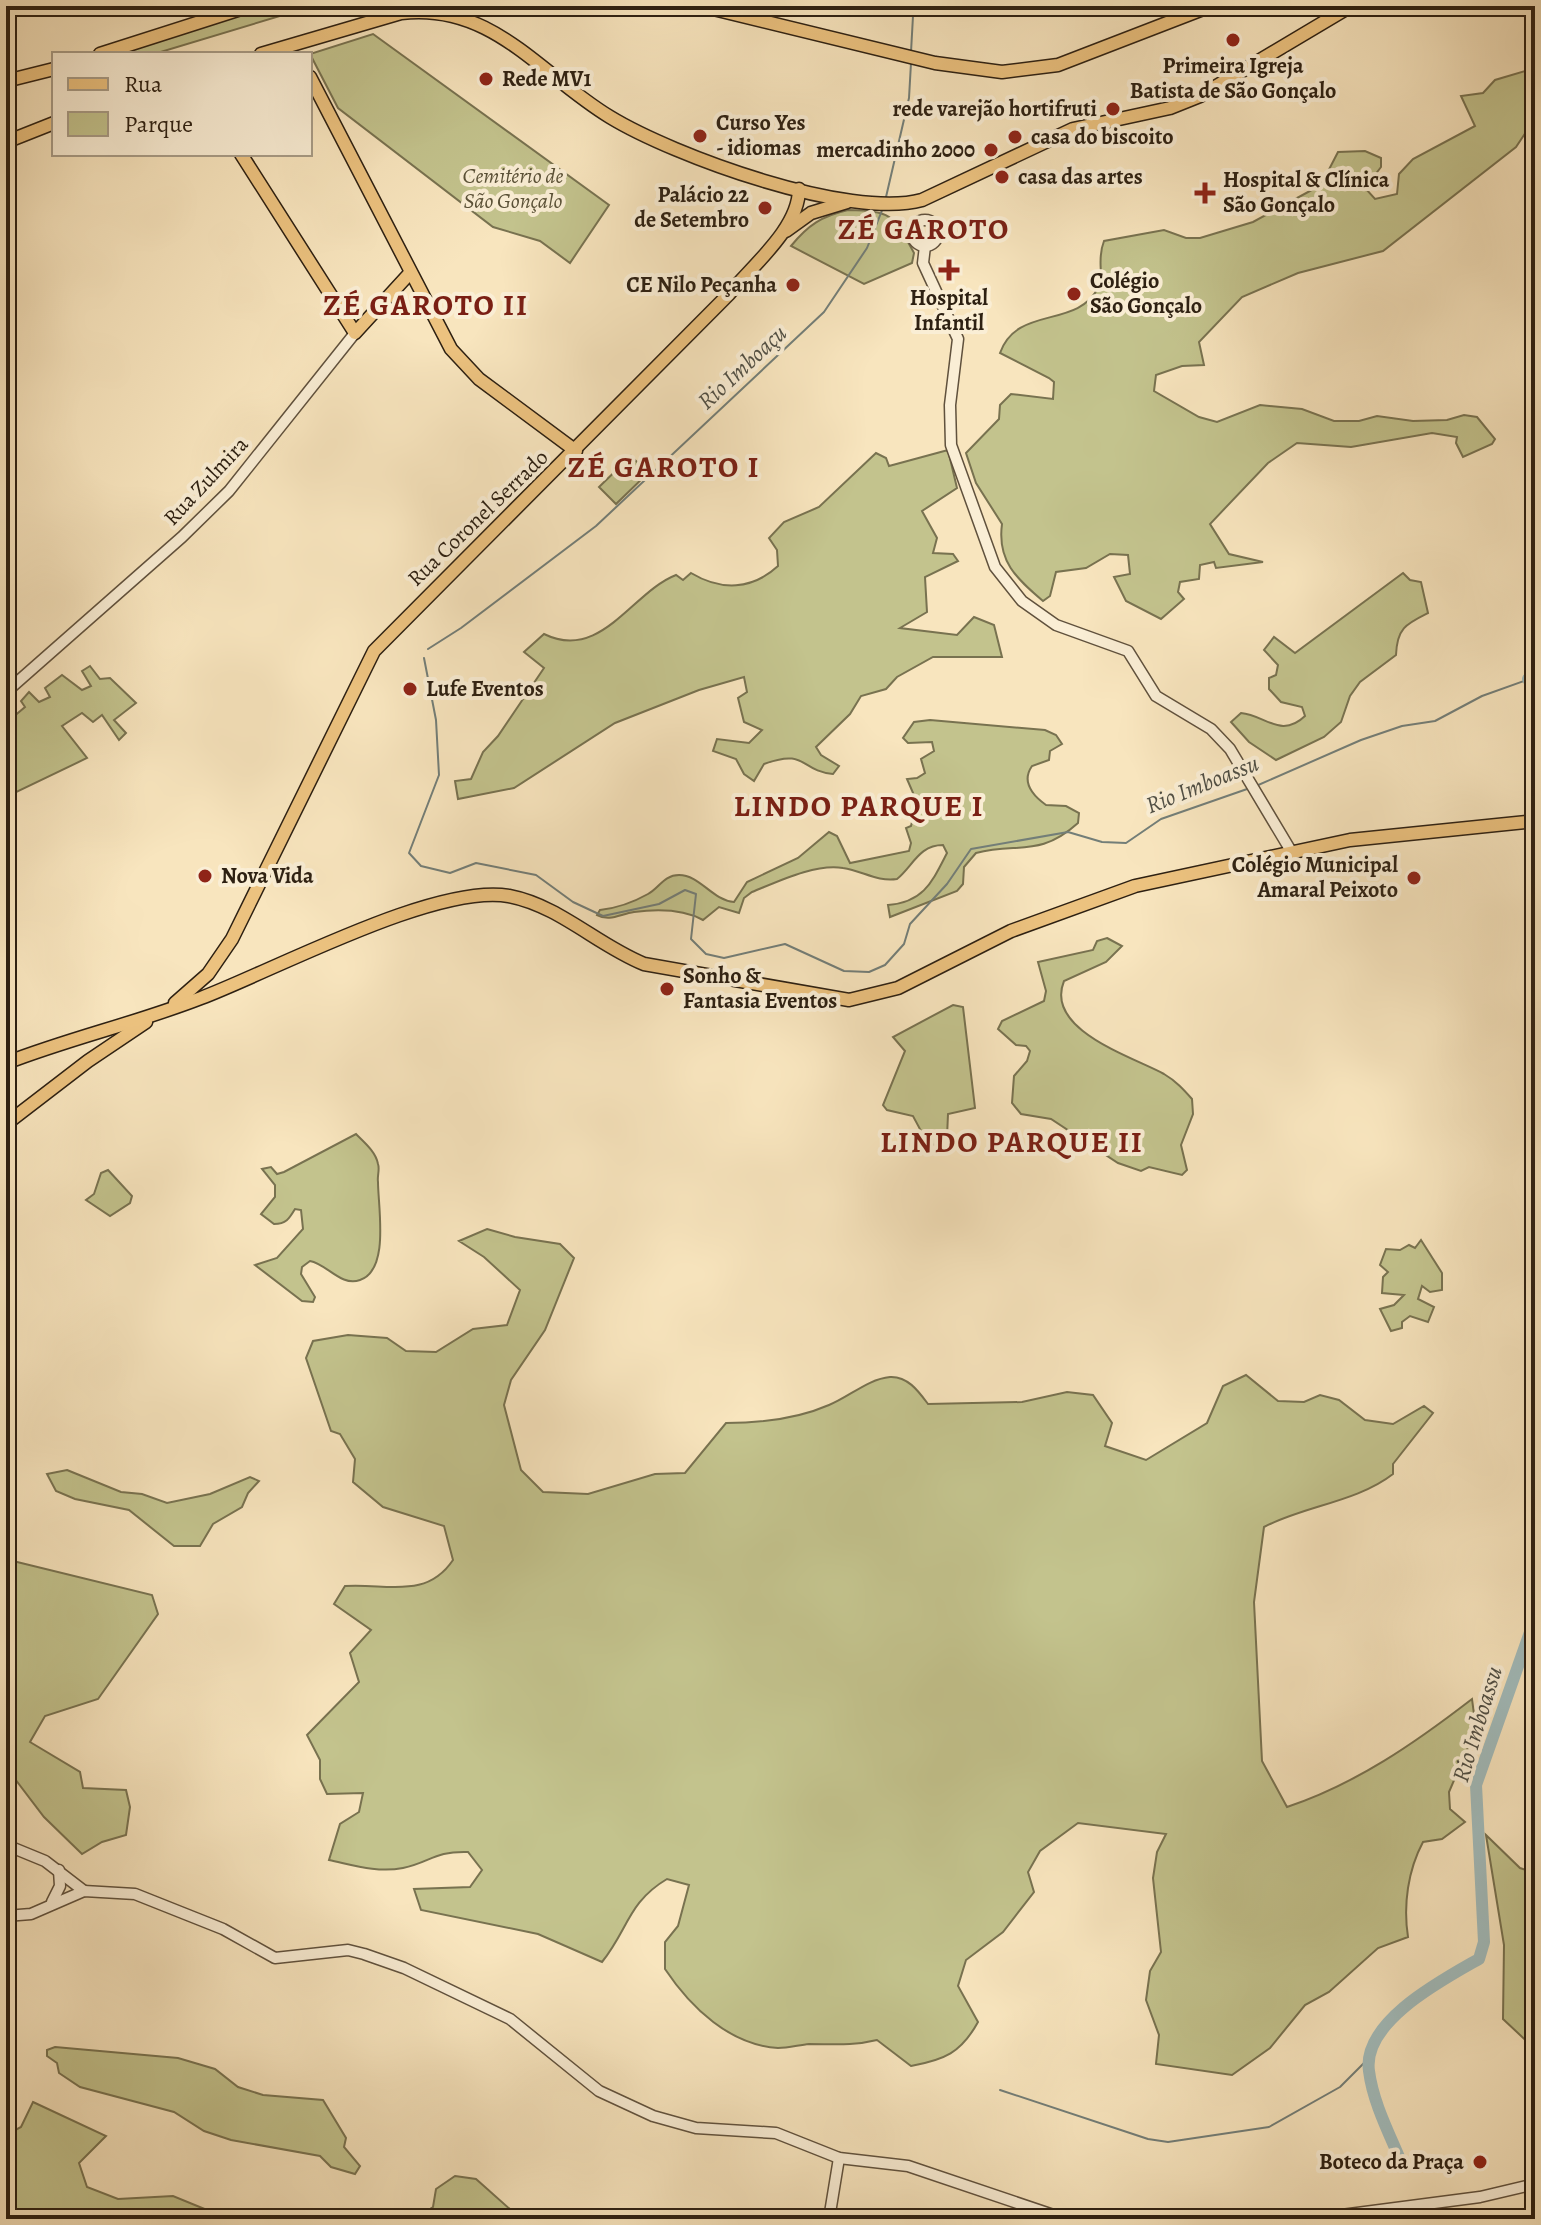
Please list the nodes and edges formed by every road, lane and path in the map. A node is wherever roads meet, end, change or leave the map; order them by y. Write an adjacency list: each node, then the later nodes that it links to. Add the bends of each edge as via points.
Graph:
1 (250, 6): 9 (main road)
2 (398, 6): 7 (main road)
3 (701, 6): 4 (main road, via 979,71 1037,70 1098,52)
4 (1211, 6)
5 (1351, 6): 18 (main road, via 1200,96 1066,132)
6 (442, 9): 7 (main road); 17 (main road, via 491,29 567,89 636,132)
7 (380, 18): 8 (main road)
8 (295, 49): 10 (main road)
9 (106, 52)
10 (275, 52)
11 (52, 70): 12 (main road)
12 (6, 81)
13 (312, 81): 25 (main road)
14 (52, 124): 15 (main road)
15 (6, 142)
16 (242, 156): 26 (main road)
17 (799, 189): 19 (main road); 23 (main road, via 799,203)
18 (922, 200): 20 (main road); 21 (street)
19 (847, 202): 20 (main road); 23 (main road, via 811,213)
20 (890, 204): 22 (street)
21 (928, 220): 22 (street); 24 (street, via 938,236)
22 (915, 224): 24 (street, via 913,239)
23 (777, 238): 27 (main road, Rua Coronel Serrado)
24 (925, 246): 30 (street, via 923,263 958,339 951,445 1000,575 1022,601 1064,631 1128,651 1156,696 1211,729 1256,788)
25 (410, 273): 26 (main road, Rua Zulmira); 27 (main road, via 447,343 470,371)
26 (355, 333): 28 (street, Rua Zulmira, via 229,491)
27 (576, 451): 31 (main road, Rua Coronel Serrado, via 381,643 232,939)
28 (6, 692)
29 (1535, 821): 30 (main road, via 1431,829)
30 (1291, 851): 32 (main road, via 1106,894 1011,931 898,988 849,1000 644,964 550,909 491,895 424,907)
31 (208, 974): 32 (main road); 33 (main road, Rua Coronel Serrado)
32 (223, 990): 33 (main road)
33 (159, 1013): 34 (main road); 35 (main road)
34 (101, 1031): 35 (main road); 36 (main road)
35 (108, 1047): 37 (main road)
36 (6, 1063)
37 (6, 1124)
38 (6, 1845): 39 (street)
39 (59, 1870): 40 (street); 41 (street, via 60,1886)
40 (84, 1891): 41 (street); 43 (street, via 135,1894 177,1908 275,1958 348,1950 384,1960 510,2019 615,2100 696,2128 776,2133)
41 (52, 1902): 42 (street, via 31,1914)
42 (6, 1916)
43 (839, 2158): 45 (street); 46 (street, via 908,2166)
44 (1535, 2184): 47 (street, via 1480,2197)
45 (829, 2219)
46 (1065, 2219)
47 (1317, 2219)

